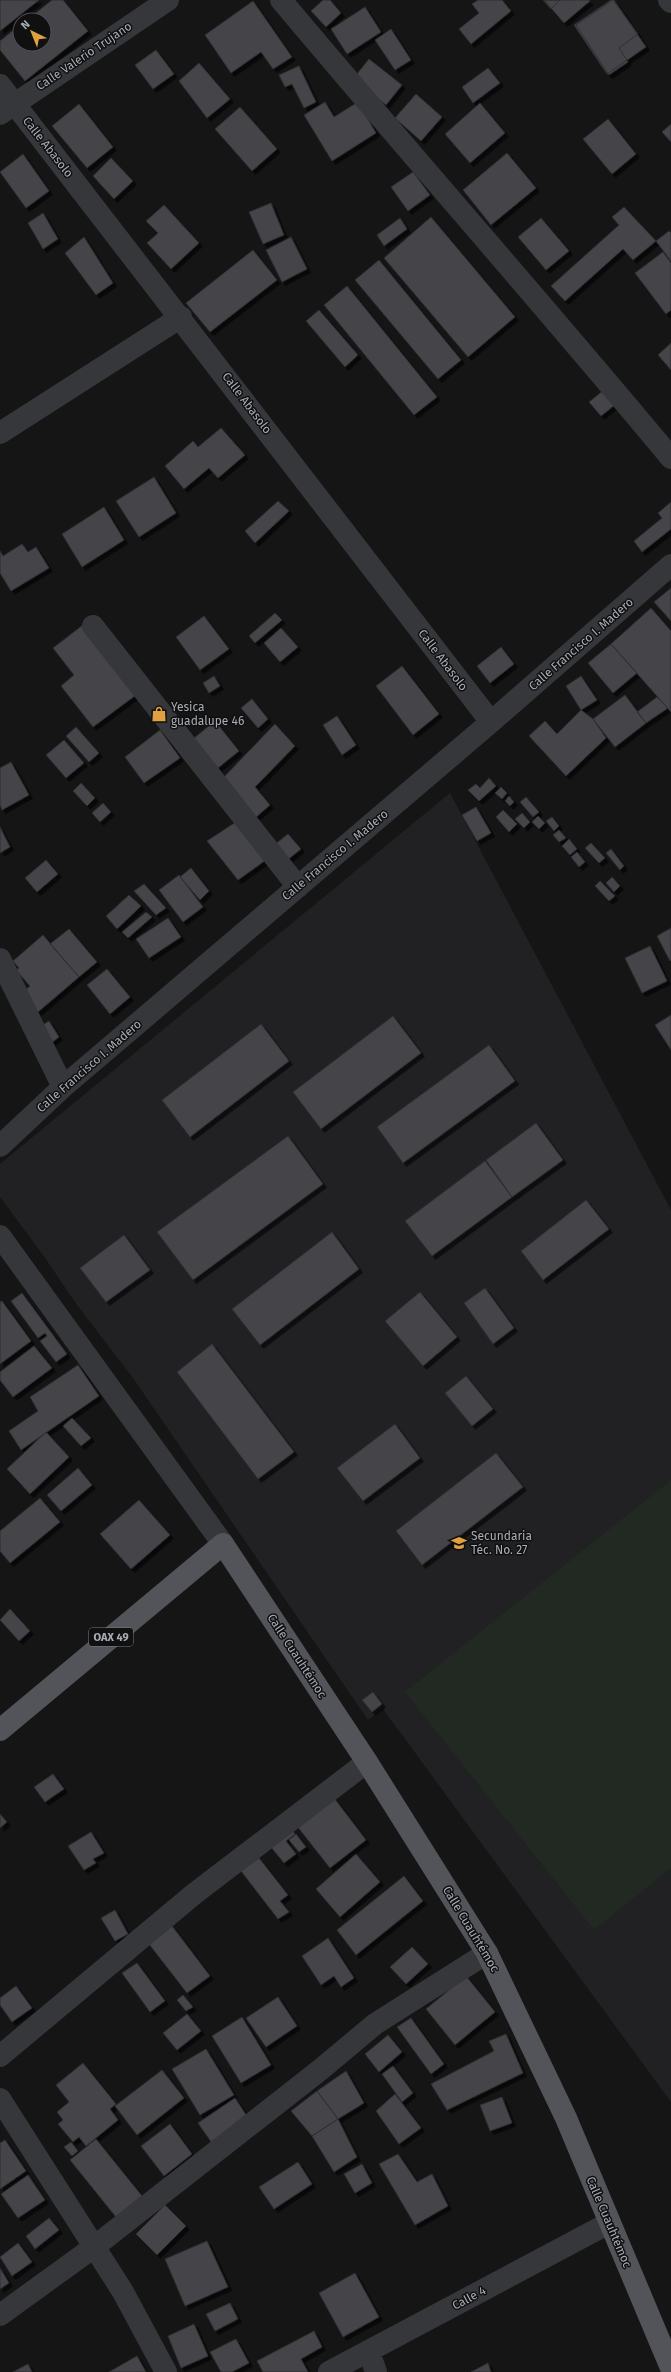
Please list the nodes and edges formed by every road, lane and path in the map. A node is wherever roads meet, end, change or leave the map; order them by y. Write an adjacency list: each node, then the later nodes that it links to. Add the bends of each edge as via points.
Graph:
1 (168, 0): 6 (street, Calle Valerio Trujano)
2 (281, 0): 9 (street)
3 (669, 0): 4 (street)
4 (671, 2)
5 (0, 85): 6 (street, Calle Abasolo)
6 (7, 109): 7 (street, Calle Abasolo)
7 (181, 317): 8 (street); 12 (street, Calle Abasolo)
8 (0, 432)
9 (671, 458)
10 (671, 565): 12 (street, Calle Francisco I. Madero)
11 (93, 626): 13 (street)
12 (491, 722): 13 (street, Calle Francisco I. Madero)
13 (298, 887): 15 (street, Calle Francisco I. Madero)
14 (0, 960): 15 (street)
15 (62, 1087): 16 (street, Calle Francisco I. Madero)
16 (0, 1146)
17 (0, 1236): 18 (street)
18 (223, 1544): 19 (main road, OAX 49); 20 (main road, Calle Cuauhtémoc)
19 (0, 1730)
20 (367, 1762): 21 (main road, Calle Cuauhtémoc); 22 (street, via 194,1894)
21 (487, 1953): 24 (main road, Calle Cuauhtémoc, via 566,2118); 25 (street, via 375,2024)
22 (0, 2056)
23 (0, 2099): 25 (street)
24 (608, 2223): 27 (street, Calle 4); 28 (main road, Calle Cuauhtémoc)
25 (94, 2247): 26 (street); 29 (street, via 123,2292)
26 (0, 2315)
27 (369, 2352): 30 (street, Calle 4); 31 (street)
28 (671, 2368)
29 (166, 2372)
30 (330, 2372)
31 (376, 2372)

